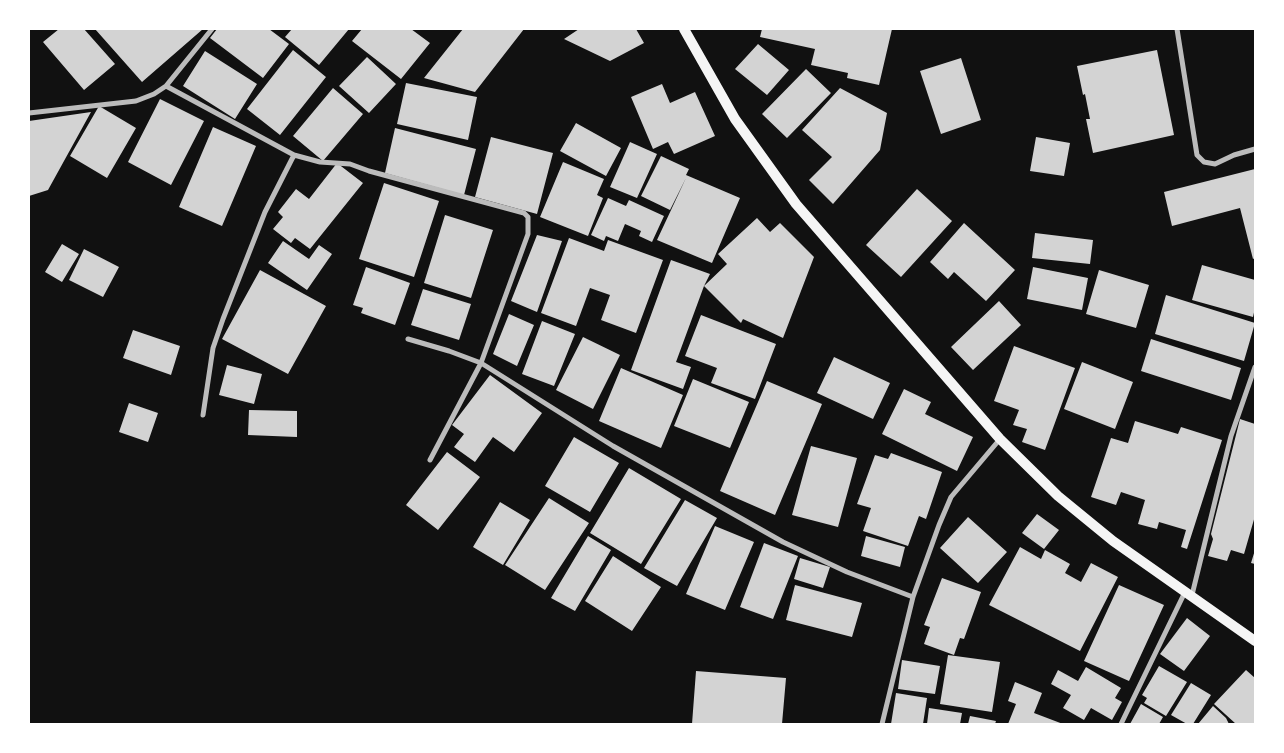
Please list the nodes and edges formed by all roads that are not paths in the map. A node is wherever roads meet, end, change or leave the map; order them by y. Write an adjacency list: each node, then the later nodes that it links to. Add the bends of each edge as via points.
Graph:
1 (212, 29): 4 (street)
2 (684, 29): 12 (main road, via 735,119 796,204)
3 (1177, 29): 6 (street, via 1197,155 1204,162 1215,164)
4 (166, 86): 5 (street, via 136,101); 7 (street)
5 (29, 113)
6 (1255, 149)
7 (294, 155): 9 (street, via 320,162 350,164 524,213 528,217 528,234); 11 (street, via 265,212 223,319 213,348)
8 (408, 339): 9 (street)
9 (481, 363): 13 (street); 15 (street, via 613,446 783,542 847,572)
10 (1255, 367): 14 (street, via 1231,436)
11 (203, 415)
12 (1000, 439): 14 (main road, via 1058,496 1113,542); 15 (street, via 951,497)
13 (430, 460)
14 (1189, 593): 16 (main road); 18 (street)
15 (913, 597): 17 (street)
16 (1255, 641)
17 (882, 724)
18 (1121, 724)

